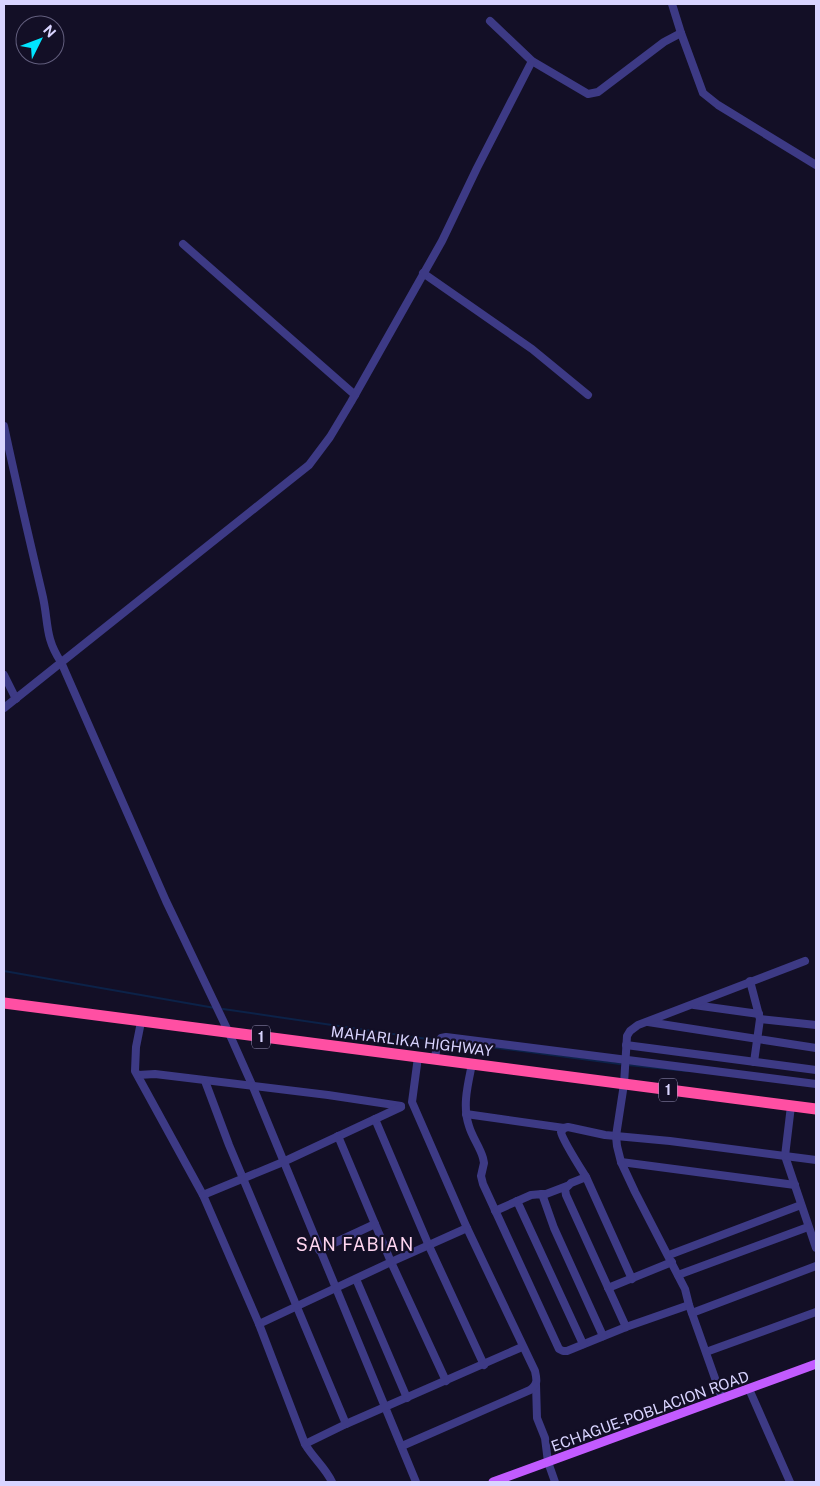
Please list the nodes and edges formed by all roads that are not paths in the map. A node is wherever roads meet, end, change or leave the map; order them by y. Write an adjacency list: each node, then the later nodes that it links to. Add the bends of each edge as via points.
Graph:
1 (672, 4): 3 (street)
2 (490, 22): 4 (street)
3 (681, 33): 4 (street, via 593,94 583,93); 5 (street, via 700,87 708,98)
4 (532, 61): 7 (street)
5 (816, 165)
6 (183, 244): 8 (street)
7 (423, 273): 8 (street); 9 (street, via 532,349)
8 (355, 394): 11 (street, via 317,455 300,473)
9 (588, 395)
10 (4, 426): 11 (street, via 47,629 52,649)
11 (61, 662): 13 (street); 23 (street, via 166,901)
12 (4, 675): 13 (street)
13 (16, 699): 14 (street)
14 (4, 708)
15 (805, 961): 16 (street)
16 (750, 981): 18 (street); 19 (street)
17 (4, 1003): 20 (highway, MAHARLIKA HIGHWAY / 1)
18 (692, 1005): 19 (street); 21 (street)
19 (760, 1016): 22 (street); 24 (street)
20 (141, 1022): 23 (highway, MAHARLIKA HIGHWAY / 1); 33 (street, via 134,1064)
21 (647, 1022): 24 (street); 25 (street, via 630,1030)
22 (816, 1025)
23 (229, 1033): 27 (highway, MAHARLIKA HIGHWAY / 1); 37 (street)
24 (757, 1040): 26 (street); 30 (street)
25 (626, 1044): 29 (street); 30 (street)
26 (816, 1048)
27 (418, 1057): 28 (highway, MAHARLIKA HIGHWAY / 1); 38 (street)
28 (435, 1059): 29 (street, via 437,1043 446,1037); 31 (highway, MAHARLIKA HIGHWAY / 1)
29 (625, 1060): 35 (street); 36 (street)
30 (754, 1062): 32 (street)
31 (472, 1064): 35 (highway, MAHARLIKA HIGHWAY / 1); 42 (street)
32 (816, 1070)
33 (138, 1075): 34 (street, via 155,1074); 55 (street)
34 (205, 1081): 37 (street); 52 (street)
35 (624, 1084): 40 (highway, MAHARLIKA HIGHWAY / 1); 46 (street)
36 (816, 1084)
37 (253, 1087): 39 (street); 49 (street)
38 (412, 1102): 39 (street); 62 (street)
39 (401, 1106): 43 (street)
40 (791, 1106): 41 (highway, MAHARLIKA HIGHWAY / 1); 47 (street)
41 (816, 1109)
42 (466, 1114): 44 (street); 59 (street, via 482,1155 481,1176)
43 (375, 1119): 45 (street); 63 (street)
44 (564, 1128): 46 (street); 51 (street, via 562,1137)
45 (338, 1136): 49 (street); 60 (street)
46 (616, 1136): 47 (street); 50 (street)
47 (785, 1156): 48 (street); 53 (street)
48 (816, 1160)
49 (283, 1162): 52 (street); 65 (street)
50 (621, 1162): 53 (street); 66 (street)
51 (586, 1177): 54 (street); 70 (street)
52 (242, 1178): 55 (street); 75 (street)
53 (794, 1185): 58 (street)
54 (567, 1186): 56 (street); 72 (street, via 566,1194)
55 (203, 1194): 78 (street)
56 (542, 1194): 57 (street); 80 (street)
57 (517, 1201): 59 (street); 81 (street)
58 (801, 1205): 61 (street); 66 (street)
59 (495, 1211): 81 (street, via 559,1348 567,1351)
60 (375, 1224): 65 (street); 67 (street)
61 (808, 1227): 64 (street); 69 (street)
62 (467, 1228): 63 (street); 82 (street)
63 (429, 1246): 67 (street); 84 (street)
64 (816, 1248)
65 (319, 1250): 73 (street)
66 (670, 1259): 69 (street); 70 (street)
67 (391, 1262): 71 (street); 86 (street)
68 (816, 1266): 77 (street)
69 (678, 1275): 74 (street)
70 (632, 1278): 72 (street)
71 (356, 1279): 73 (street); 89 (street)
72 (608, 1288): 79 (street)
73 (335, 1289): 75 (street); 91 (street)
74 (688, 1305): 77 (street); 79 (street)
75 (296, 1306): 78 (street); 92 (street)
76 (816, 1312): 83 (street)
77 (692, 1313): 83 (street)
78 (259, 1324): 93 (street)
79 (626, 1327): 80 (street)
80 (603, 1336): 81 (street)
81 (583, 1344)
82 (522, 1347): 84 (street); 87 (street, via 535,1371)
83 (706, 1352): 90 (street)
84 (484, 1364): 86 (street)
85 (816, 1364): 88 (main road, ECHAGUE-POBLACION ROAD)
86 (446, 1381): 89 (street)
87 (536, 1384): 94 (street, via 530,1390); 95 (street, via 537,1418 545,1438)
88 (749, 1389): 90 (main road, ECHAGUE-POBLACION ROAD); 100 (street)
89 (407, 1398): 91 (street)
90 (722, 1398): 95 (main road, ECHAGUE-POBLACION ROAD)
91 (386, 1407): 92 (street); 94 (street)
92 (346, 1424): 93 (street)
93 (305, 1444): 96 (street)
94 (402, 1446): 97 (street)
95 (548, 1462): 98 (main road, ECHAGUE-POBLACION ROAD); 99 (street)
96 (332, 1482)
97 (416, 1482)
98 (493, 1482)
99 (555, 1482)
100 (790, 1482)

